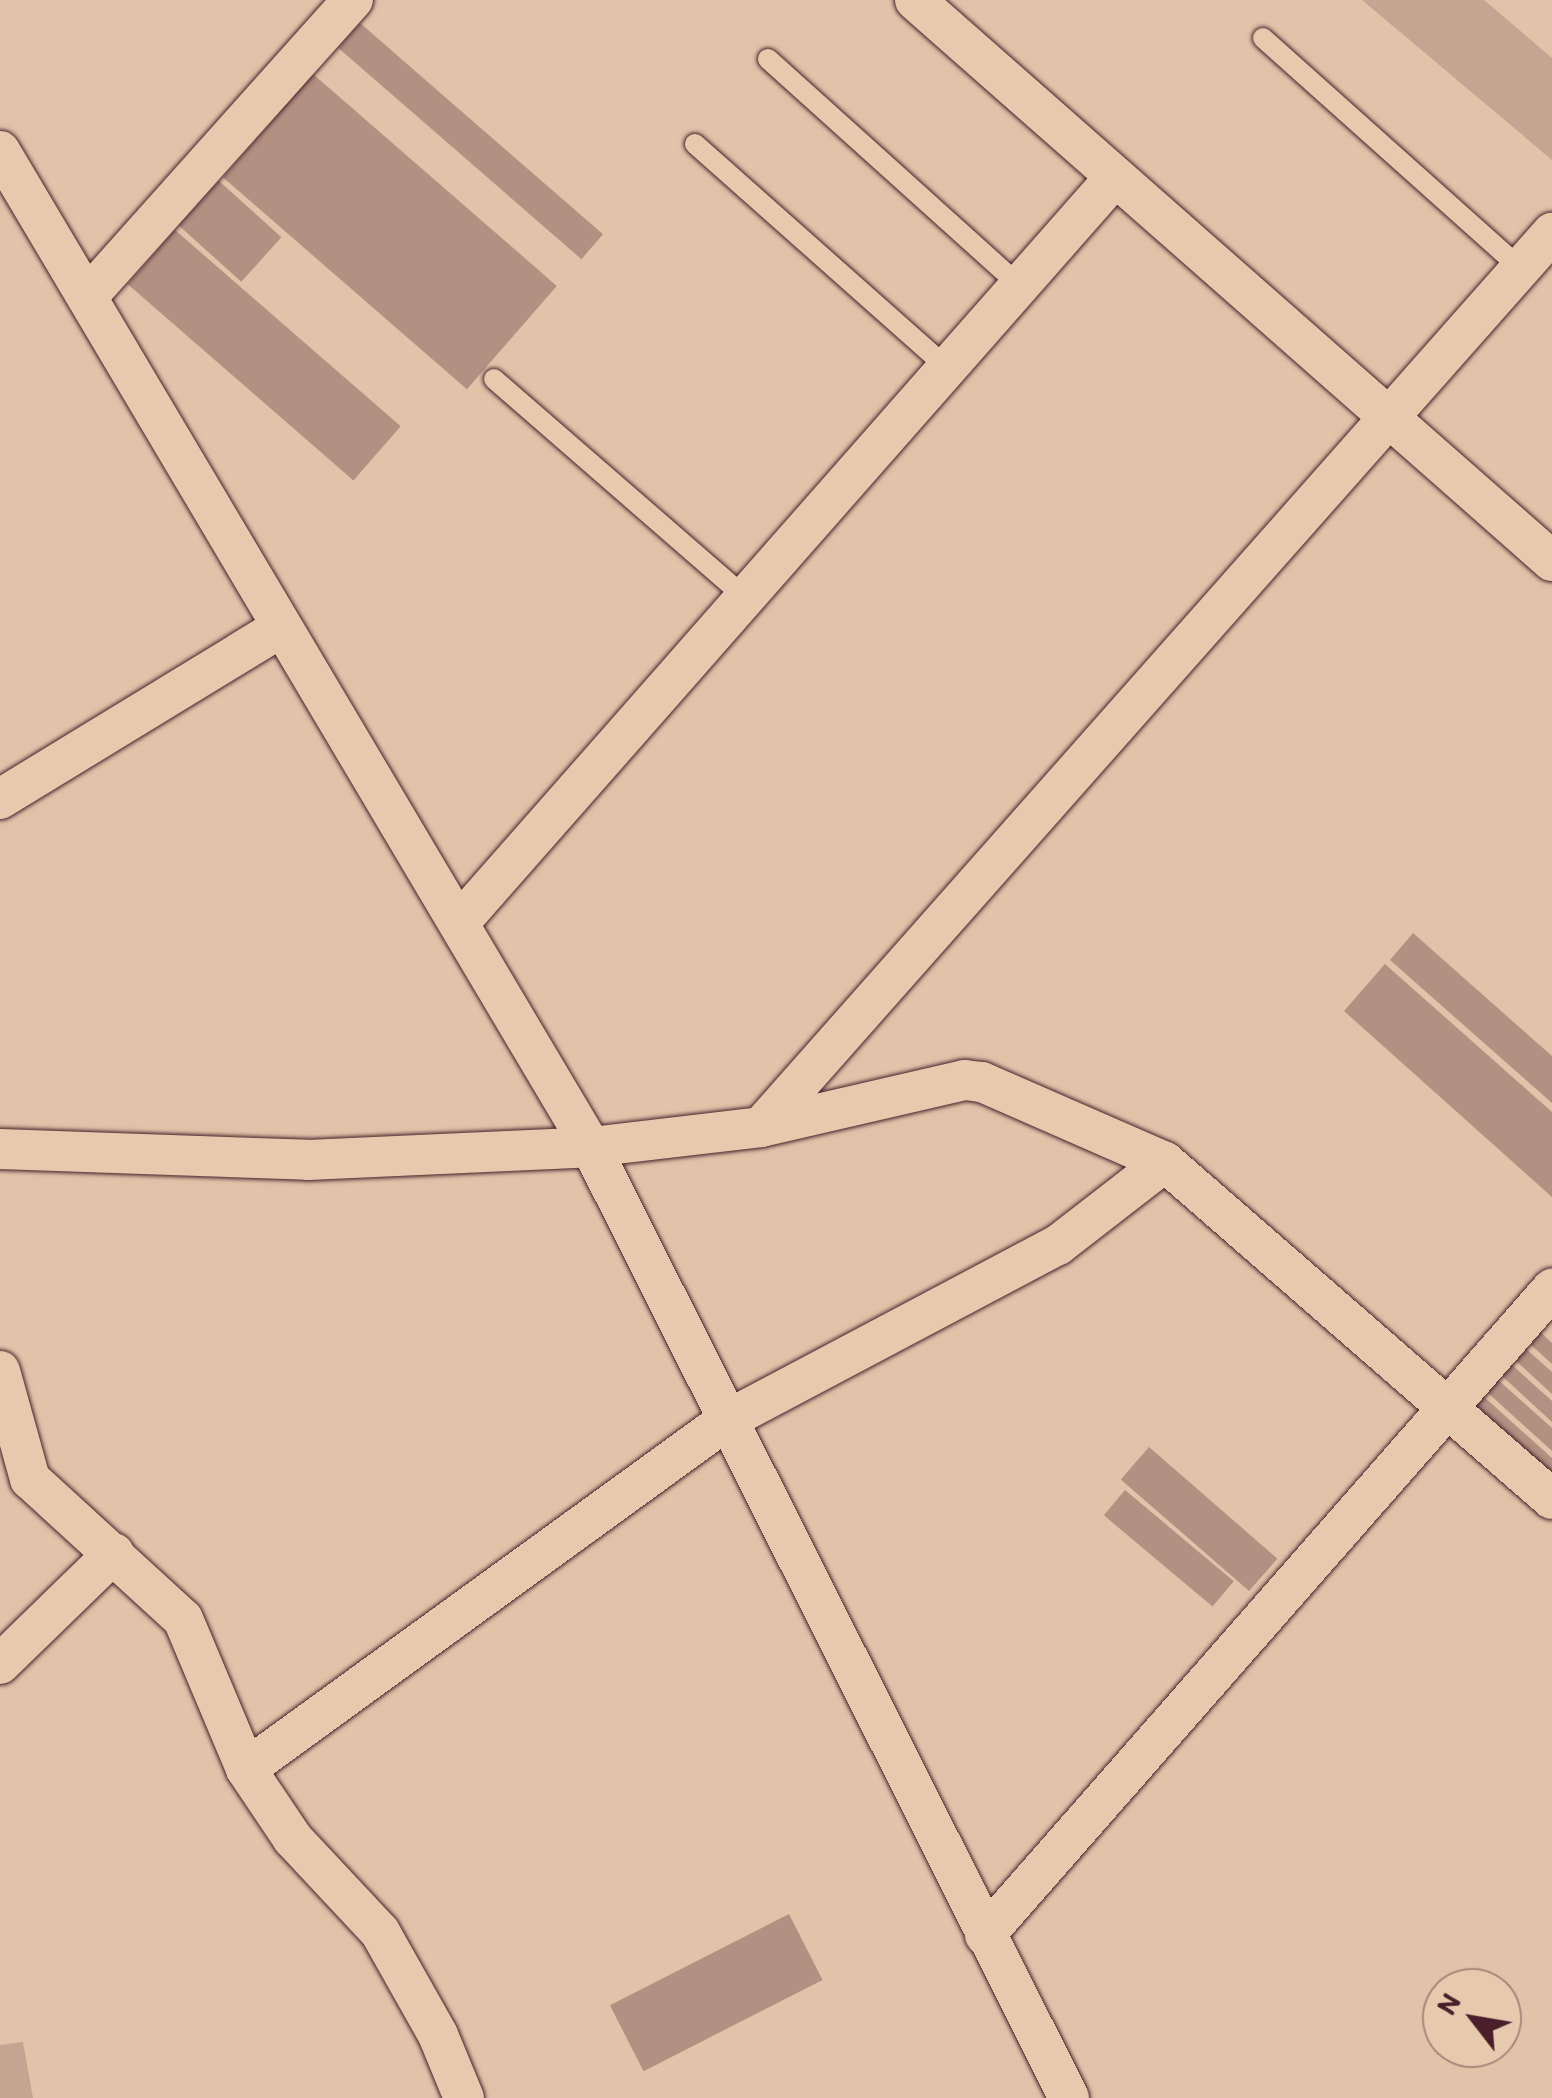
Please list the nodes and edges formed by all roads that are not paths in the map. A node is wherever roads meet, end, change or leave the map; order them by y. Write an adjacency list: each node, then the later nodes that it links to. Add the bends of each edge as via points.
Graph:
1 (353, 0): 11 (street)
2 (915, 0): 7 (street)
3 (1262, 38): 9 (lane)
4 (768, 59): 10 (lane)
5 (694, 144): 12 (lane)
6 (0, 152): 11 (street)
7 (1114, 177): 10 (street); 14 (street)
8 (1552, 232): 9 (street)
9 (1520, 268): 14 (street)
10 (1018, 284): 12 (street)
11 (86, 296): 17 (street)
12 (944, 366): 16 (street)
13 (494, 379): 16 (lane)
14 (1388, 418): 15 (street); 20 (street)
15 (1552, 560)
16 (741, 594): 19 (street)
17 (280, 629): 18 (street); 19 (street)
18 (0, 799)
19 (459, 922): 21 (street)
20 (761, 1127): 21 (street); 23 (street, via 965,1080)
21 (591, 1147): 22 (street, via 308,1160); 27 (street)
22 (0, 1149)
23 (1165, 1162): 26 (street); 27 (street, via 1058,1245)
24 (1552, 1289): 26 (street)
25 (0, 1371): 29 (street, via 30,1479)
26 (1447, 1407): 28 (street); 32 (street)
27 (728, 1420): 31 (street); 32 (street)
28 (1552, 1499)
29 (114, 1553): 30 (street); 31 (street, via 183,1619)
30 (0, 1664)
31 (246, 1769): 33 (street, via 293,1838 380,1932 438,2035)
32 (985, 1935): 34 (street)
33 (464, 2098)
34 (1069, 2098)

